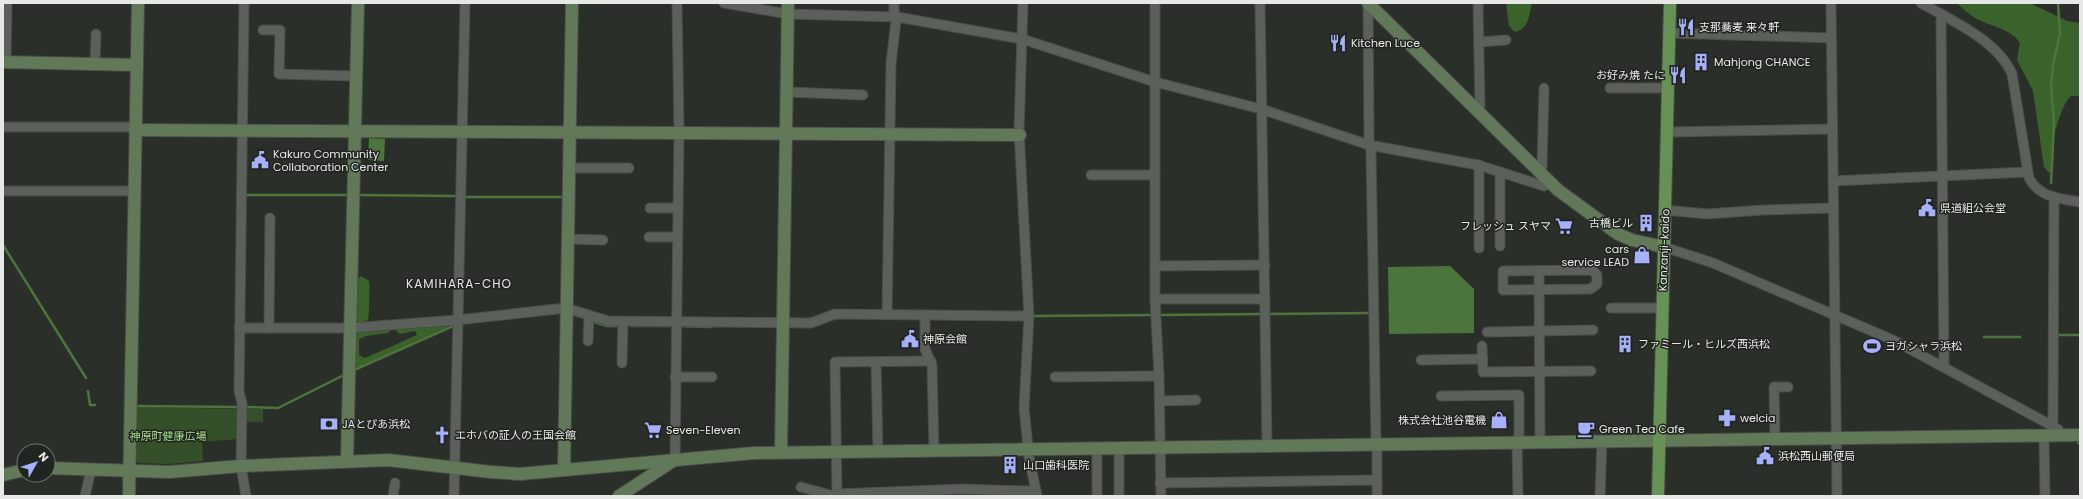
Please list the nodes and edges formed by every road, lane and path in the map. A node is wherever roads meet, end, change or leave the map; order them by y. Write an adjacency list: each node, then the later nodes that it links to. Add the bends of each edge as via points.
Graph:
1 (7, 3): 28 (street)
2 (138, 3): 30 (street)
3 (244, 3): 43 (street)
4 (358, 3): 31 (street)
5 (465, 3): 45 (street)
6 (572, 3): 47 (street)
7 (677, 3): 48 (street)
8 (724, 3): 18 (street)
9 (894, 3): 20 (street)
10 (1023, 3): 25 (street)
11 (1155, 3): 32 (street)
12 (1260, 3): 38 (street)
13 (1368, 3): 39 (street); 52 (street)
14 (1478, 3): 27 (street)
15 (1670, 3): 23 (main road, Kanzanji-kaido)
16 (1830, 3): 24 (street)
17 (1921, 3): 19 (street)
18 (788, 8): 20 (street); 36 (street)
19 (1944, 16): 58 (street, via 1977,36 2009,67); 61 (street)
20 (895, 17): 25 (street); 50 (street, via 891,63)
21 (263, 30): 31 (street, via 280,30 279,74)
22 (96, 34): 29 (street)
23 (1669, 34): 24 (street); 35 (main road, Kanzanji-kaido)
24 (1831, 38): 42 (street)
25 (1022, 39): 32 (street); 51 (street)
26 (1506, 40): 27 (street)
27 (1479, 42): 39 (street, via 1480,106)
28 (5, 62): 29 (street)
29 (96, 64): 30 (street)
30 (137, 65): 41 (street)
31 (356, 76): 44 (street)
32 (1155, 82): 38 (street); 60 (street)
33 (1544, 88): 56 (street, via 1542,166)
34 (1610, 88): 35 (street)
35 (1668, 88): 46 (main road, Kanzanji-kaido)
36 (787, 92): 37 (street); 49 (street)
37 (863, 95)
38 (1261, 110): 52 (street); 80 (street)
39 (1476, 110): 56 (street)
40 (3, 127): 41 (street)
41 (135, 129): 43 (street); 65 (street)
42 (1832, 129): 46 (street); 62 (street)
43 (241, 131): 44 (street); 98 (street)
44 (354, 131): 45 (street); 100 (street)
45 (462, 132): 47 (street); 94 (street)
46 (1667, 132): 71 (main road, Kanzanji-kaido)
47 (570, 133): 48 (street); 54 (street)
48 (678, 133): 49 (street); 69 (street)
49 (787, 134): 50 (street); 97 (street)
50 (890, 134): 51 (street); 90 (street)
51 (1020, 135): 92 (street)
52 (1370, 145): 53 (street); 131 (street)
53 (1479, 165): 57 (street); 79 (street)
54 (569, 168): 55 (street); 75 (street)
55 (629, 168)
56 (1537, 170): 63 (street)
57 (1500, 172): 63 (street, via 1544,186); 77 (street)
58 (2027, 172): 61 (street); 66 (street, via 2035,188)
59 (1091, 175): 60 (street)
60 (1155, 175): 81 (street)
61 (1943, 176): 62 (street); 111 (street)
62 (1833, 181): 70 (street)
63 (1548, 182): 78 (street, via 1618,234)
64 (3, 191): 65 (street)
65 (134, 191): 148 (street)
66 (2054, 197): 67 (street); 122 (street)
67 (2080, 202)
68 (650, 208): 69 (street)
69 (678, 208): 74 (street)
70 (1833, 208): 71 (street, via 1706,214); 93 (street)
71 (1665, 210): 78 (main road, Kanzanji-kaido)
72 (270, 218): 99 (street)
73 (649, 237): 74 (street)
74 (677, 237): 96 (street)
75 (568, 240): 76 (street); 86 (street)
76 (603, 240)
77 (1500, 246)
78 (1664, 247): 88 (main road, Kanzanji-kaido); 93 (street, via 1712,263)
79 (1479, 248)
80 (1265, 265): 81 (street); 84 (street)
81 (1155, 266): 85 (street)
82 (1539, 271): 83 (street); 83 (street, via 1503,271 1504,290); 83 (street, via 1592,270 1597,275 1597,284 1590,289)
83 (1539, 290): 102 (street)
84 (1265, 298): 85 (street); 132 (street)
85 (1155, 300): 114 (street)
86 (566, 308): 89 (street); 94 (street); 147 (street)
87 (1611, 308): 88 (street)
88 (1662, 308): 128 (main road, Kanzanji-kaido)
89 (589, 315): 95 (street, via 608,321); 104 (street)
90 (887, 315): 91 (street); 97 (street, via 835,314 811,323)
91 (925, 315): 92 (street); 108 (street, via 925,349)
92 (1029, 316): 136 (street, via 1024,408)
93 (1835, 316): 111 (street, via 1893,340); 125 (street)
94 (457, 320): 100 (street); 144 (street)
95 (623, 321): 96 (street); 110 (street)
96 (676, 322): 97 (street); 115 (street)
97 (784, 322): 140 (street)
98 (239, 328): 99 (street); 143 (street)
99 (269, 328): 100 (street)
100 (350, 328): 142 (street)
101 (1593, 330): 102 (street)
102 (1540, 331): 103 (street); 113 (street)
103 (1487, 332)
104 (588, 341)
105 (1482, 346): 106 (street)
106 (1483, 359): 107 (street); 113 (street, via 1483,372)
107 (1421, 360)
108 (931, 361): 109 (street); 137 (street)
109 (876, 362): 138 (street, via 835,362); 139 (street)
110 (622, 363)
111 (1944, 366): 122 (street)
112 (1592, 371): 113 (street)
113 (1540, 372): 129 (street)
114 (1159, 376): 117 (street); 121 (street)
115 (675, 377): 116 (street); 141 (street)
116 (712, 377)
117 (1055, 377)
118 (1788, 387): 126 (street, via 1774,387)
119 (1442, 396): 130 (street, via 1519,395)
120 (1196, 400): 121 (street)
121 (1160, 401): 134 (street)
122 (2054, 430): 123 (street); 124 (street)
123 (2044, 435): 125 (street); 171 (street)
124 (2080, 435)
125 (1837, 437): 126 (street); 170 (street)
126 (1775, 438): 128 (street)
127 (1602, 440): 128 (street); 129 (street); 168 (street)
128 (1659, 440): 169 (main road, Kanzanji-kaido)
129 (1540, 441): 130 (street)
130 (1518, 442): 131 (street); 167 (street)
131 (1376, 444): 132 (street); 151 (street)
132 (1267, 445): 134 (street)
133 (1119, 447): 134 (street); 135 (street); 164 (street)
134 (1160, 447): 153 (street)
135 (1097, 448): 136 (street); 163 (street)
136 (1028, 449): 137 (street); 155 (street)
137 (934, 450): 139 (street)
138 (836, 451): 139 (street); 140 (street); 156 (street)
139 (878, 451)
140 (781, 452): 141 (street)
141 (674, 459): 147 (street); 162 (street)
142 (348, 461): 143 (street); 144 (street, via 399,460)
143 (241, 466): 148 (street, via 178,472); 159 (street)
144 (454, 467): 147 (street, via 510,474); 161 (street)
145 (56, 468): 146 (street)
146 (91, 470): 148 (street); 157 (street)
147 (564, 470)
148 (129, 471): 158 (street)
149 (16, 472): 150 (street)
150 (3, 475)
151 (1377, 480): 153 (street); 166 (street)
152 (395, 482): 160 (street)
153 (1160, 484): 165 (street)
154 (801, 487): 156 (street)
155 (1037, 493): 156 (street, via 962,488)
156 (836, 495)
157 (85, 496)
158 (129, 496)
159 (246, 496)
160 (393, 496)
161 (454, 496)
162 (618, 496)
163 (1097, 496)
164 (1119, 496)
165 (1161, 496)
166 (1377, 496)
167 (1518, 496)
168 (1600, 496)
169 (1658, 496)
170 (1837, 496)
171 (2045, 496)

